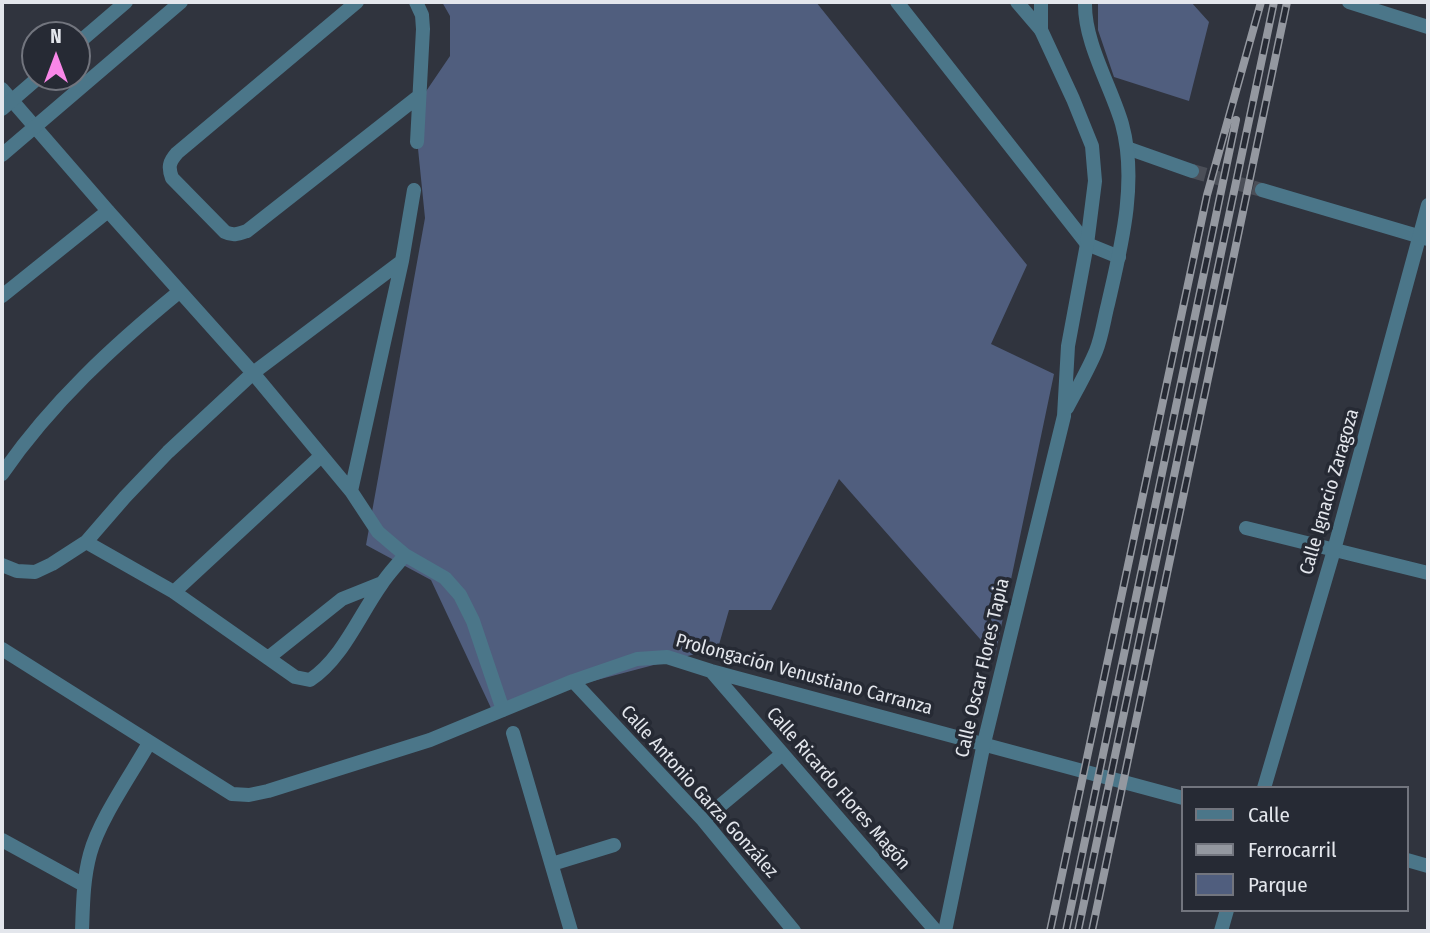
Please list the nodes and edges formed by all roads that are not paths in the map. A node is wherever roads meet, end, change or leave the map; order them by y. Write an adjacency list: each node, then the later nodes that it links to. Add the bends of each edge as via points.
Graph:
1 (126, 2): 12 (street)
2 (181, 2): 16 (street)
3 (357, 2): 14 (street, via 177,153 170,161 172,178 225,232 239,234)
4 (416, 2): 14 (street, via 423,29)
5 (897, 2): 26 (street)
6 (1017, 2): 11 (street)
7 (1041, 2): 11 (street, Calle Oscar Flores Tapia)
8 (1085, 2): 18 (street, Calle Oscar Flores Tapia, via 1093,44)
9 (1349, 2): 10 (street)
10 (1428, 27)
11 (1041, 30): 26 (street, Calle Oscar Flores Tapia, via 1093,146 1095,181)
12 (91, 32)
13 (21, 88): 15 (street)
14 (419, 96): 17 (street)
15 (5, 99): 16 (street)
16 (35, 127): 19 (street); 24 (street)
17 (417, 142)
18 (1127, 148): 20 (street); 27 (street, Calle Oscar Flores Tapia, via 1127,205)
19 (2, 155)
20 (1192, 170)
21 (414, 190): 28 (street)
22 (1262, 190): 25 (street)
23 (1428, 205): 25 (street, Calle Ignacio Zaragoza)
24 (108, 211): 29 (street); 30 (street)
25 (1424, 237): 38 (street, Calle Ignacio Zaragoza)
26 (1087, 244): 27 (street); 32 (street, Calle Oscar Flores Tapia, via 1068,346)
27 (1119, 257): 32 (street, Calle Oscar Flores Tapia, via 1097,349)
28 (402, 261): 31 (street); 35 (street)
29 (179, 292): 31 (street); 34 (street, via 88,371 23,443)
30 (2, 296)
31 (253, 373): 33 (street); 37 (street, via 168,452)
32 (1064, 416): 51 (street, Calle Oscar Flores Tapia)
33 (321, 456): 35 (street); 43 (street)
34 (2, 474)
35 (351, 492): 39 (street, via 379,532)
36 (1247, 528): 38 (street)
37 (86, 542): 40 (street, via 35,572); 43 (street)
38 (1334, 550): 41 (street); 53 (street, Calle Ignacio Zaragoza)
39 (405, 555): 42 (street); 48 (street, via 444,579 460,595)
40 (2, 565)
41 (1428, 573)
42 (382, 583): 45 (street, via 342,599); 45 (street, via 321,673 310,680 295,677)
43 (174, 592): 45 (street)
44 (2, 649): 50 (street, Prolongación Venustiano Carranza)
45 (268, 658)
46 (711, 671): 47 (street, Prolongación Venustiano Carranza, via 653,656); 51 (street, Prolongación Venustiano Carranza); 52 (street, Calle Ricardo Flores Magón)
47 (573, 681): 48 (street, Prolongación Venustiano Carranza); 55 (street, Calle Antonio Garza González)
48 (503, 710): 50 (street, Prolongación Venustiano Carranza, via 430,740 249,795 232,793)
49 (513, 733): 59 (street)
50 (149, 743): 61 (street, via 90,852)
51 (984, 743): 54 (street, Prolongación Venustiano Carranza); 67 (street, Calle Oscar Flores Tapia)
52 (782, 755): 55 (street); 66 (street, Calle Ricardo Flores Magón)
53 (1265, 786)
54 (1182, 798)
55 (703, 820): 65 (street, Calle Antonio Garza González)
56 (2, 840): 61 (street)
57 (614, 845): 59 (street)
58 (1409, 861): 60 (street)
59 (552, 864): 64 (street)
60 (1428, 866)
61 (84, 885): 63 (street)
62 (1226, 912): 68 (street)
63 (82, 931)
64 (571, 931)
65 (794, 931)
66 (936, 931)
67 (945, 931)
68 (1220, 931)

